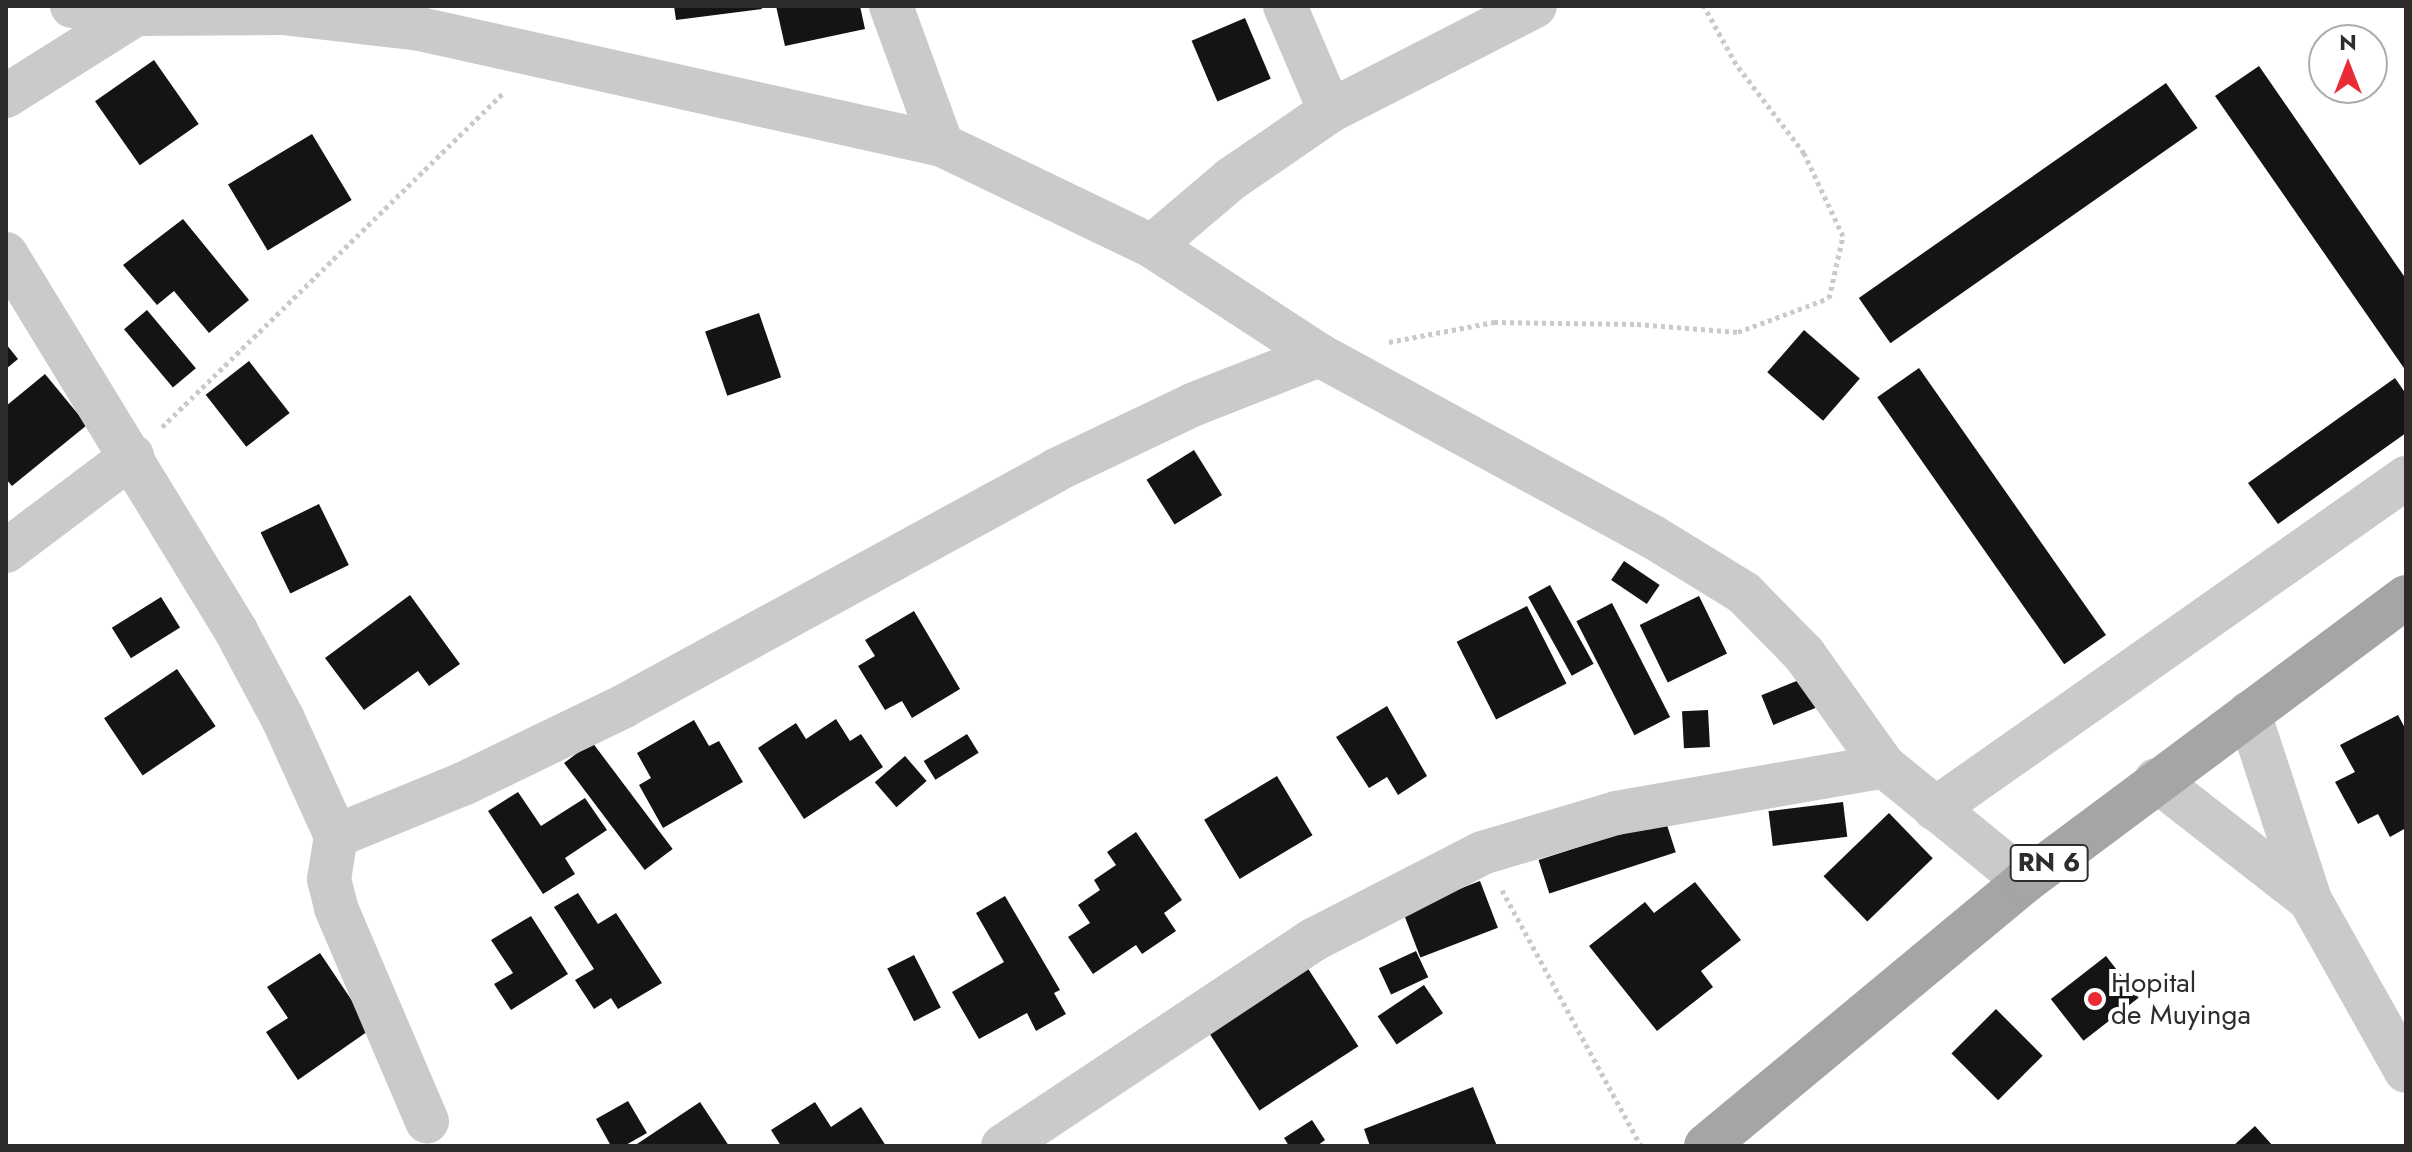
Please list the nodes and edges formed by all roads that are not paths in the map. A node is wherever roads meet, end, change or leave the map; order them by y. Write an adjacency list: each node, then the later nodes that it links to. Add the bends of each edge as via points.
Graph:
1 (72, 6): 6 (street)
2 (891, 6): 9 (street)
3 (1285, 6): 8 (street)
4 (1535, 6): 8 (street)
5 (284, 10): 6 (street); 9 (street, via 543,53)
6 (136, 14): 7 (street)
7 (6, 96)
8 (1330, 111): 10 (street, via 1221,187)
9 (942, 145): 10 (street)
10 (1152, 246): 12 (street)
11 (6, 254): 13 (street)
12 (1319, 355): 18 (street, via 1653,537 1744,593 1804,654); 21 (street, via 1192,405 1056,470 908,546 624,706 463,784)
13 (132, 456): 15 (street); 21 (street, via 236,631)
14 (2406, 478): 20 (street)
15 (6, 551)
16 (2406, 597): 17 (main road, RN 6)
17 (2249, 713): 19 (main road, RN 6); 23 (street)
18 (1884, 766): 20 (street); 26 (street, via 1616,813 1482,853 1313,940)
19 (2156, 780): 22 (main road, RN 6); 23 (street)
20 (1935, 809): 22 (street)
21 (336, 836): 25 (street, via 329,879 336,908)
22 (2025, 881): 27 (main road, RN 6)
23 (2310, 900): 24 (street)
24 (2406, 1071)
25 (427, 1121)
26 (1003, 1146)
27 (1706, 1146)

